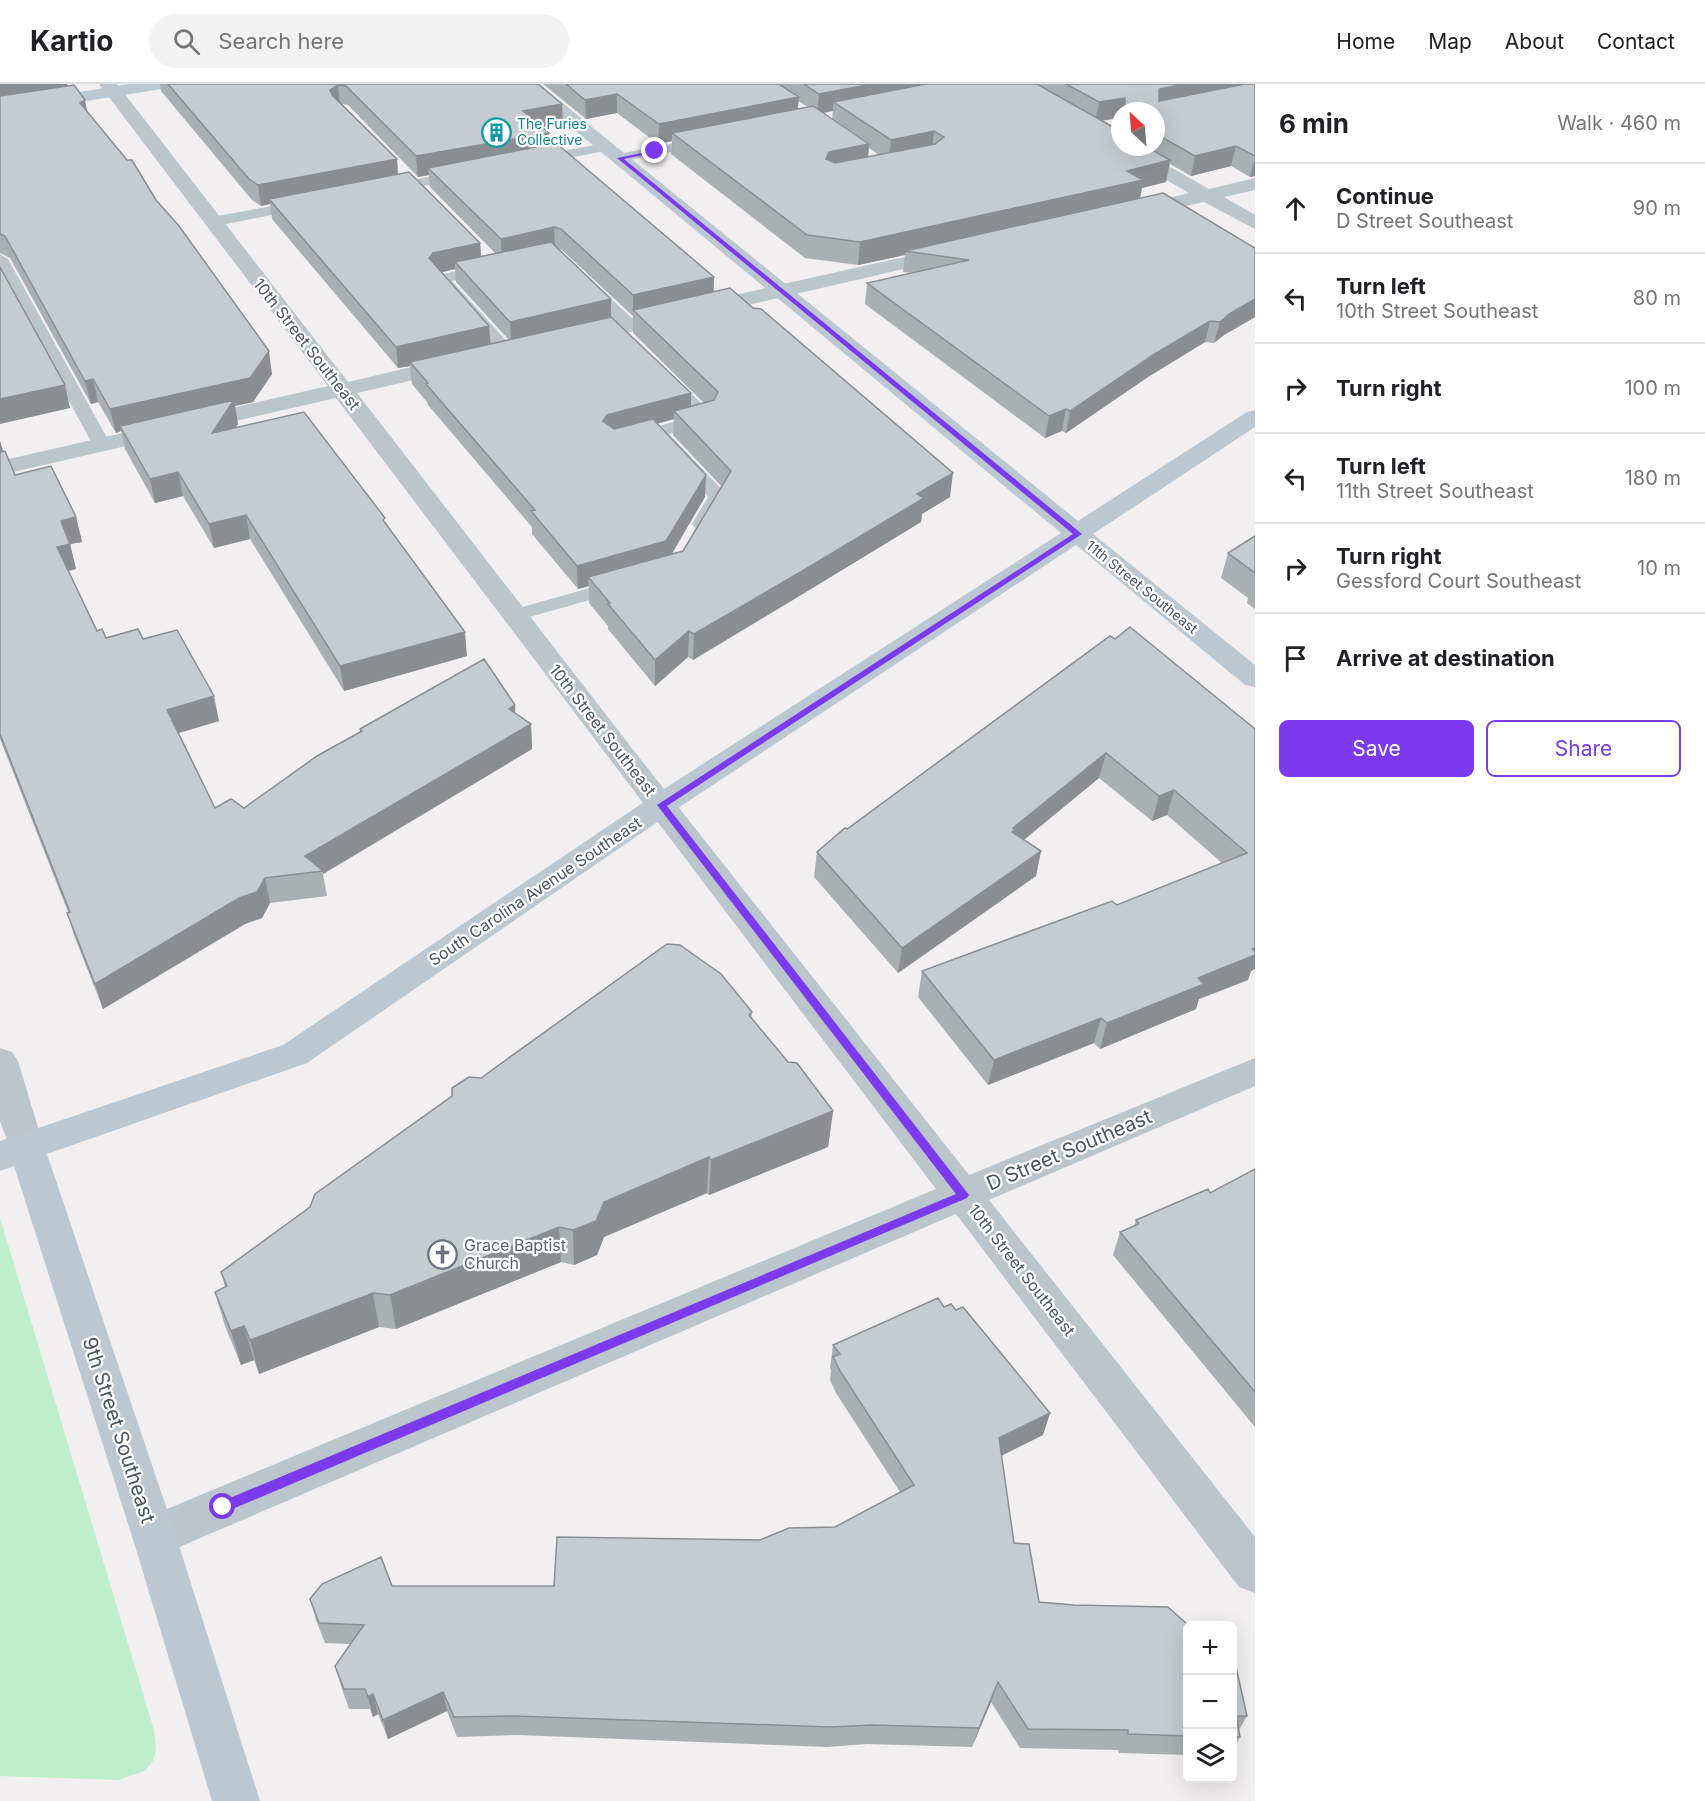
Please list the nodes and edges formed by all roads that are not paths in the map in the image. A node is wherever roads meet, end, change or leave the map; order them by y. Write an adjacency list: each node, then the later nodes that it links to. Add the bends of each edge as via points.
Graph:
1 (161, 84): 3 (street)
2 (528, 84): 6 (street, 11th Street Southeast)
3 (111, 88): 4 (street); 18 (street, 10th Street Southeast)
4 (0, 110)
5 (723, 138): 6 (lane)
6 (613, 152): 8 (lane); 24 (street, 11th Street Southeast)
7 (1138, 156): 14 (street)
8 (524, 163)
9 (397, 168): 11 (lane)
10 (479, 171): 11 (lane)
11 (412, 184): 13 (lane); 15 (lane)
12 (1255, 184): 14 (street)
13 (365, 193)
14 (1206, 195): 17 (street); 19 (street)
15 (429, 201)
16 (318, 202): 18 (lane)
17 (1118, 215)
18 (212, 222): 30 (street, 10th Street Southeast)
19 (1255, 223)
20 (970, 248): 24 (street)
21 (480, 250): 28 (lane, via 503,266 441,279)
22 (0, 259): 34 (lane)
23 (572, 271): 25 (lane)
24 (782, 290): 25 (street); 36 (street, 11th Street Southeast)
25 (625, 333): 26 (street)
26 (561, 340)
27 (529, 348): 28 (street)
28 (507, 352): 30 (street)
29 (648, 362): 32 (lane, via 707,418)
30 (344, 389): 34 (street); 39 (street, 10th Street Southeast)
31 (1255, 417): 36 (street, South Carolina Avenue Southeast)
32 (657, 432): 33 (lane); 37 (lane, via 718,496)
33 (635, 437)
34 (102, 444): 35 (street)
35 (0, 468)
36 (1078, 534): 40 (street, 11th Street Southeast); 41 (street, South Carolina Avenue Southeast)
37 (691, 542)
38 (643, 579): 39 (lane)
39 (515, 615): 41 (street, 10th Street Southeast)
40 (1255, 679)
41 (661, 805): 44 (street, South Carolina Avenue Southeast, via 295,1053); 45 (street, 10th Street Southeast)
42 (0, 1061): 44 (street, 9th Street Southeast)
43 (1255, 1071): 45 (street, D Street Southeast)
44 (13, 1151): 46 (street, 9th Street Southeast)
45 (963, 1195): 46 (street, D Street Southeast); 47 (street, 10th Street Southeast)
46 (154, 1536): 48 (street, 9th Street Southeast)
47 (1255, 1572)
48 (236, 1801)

